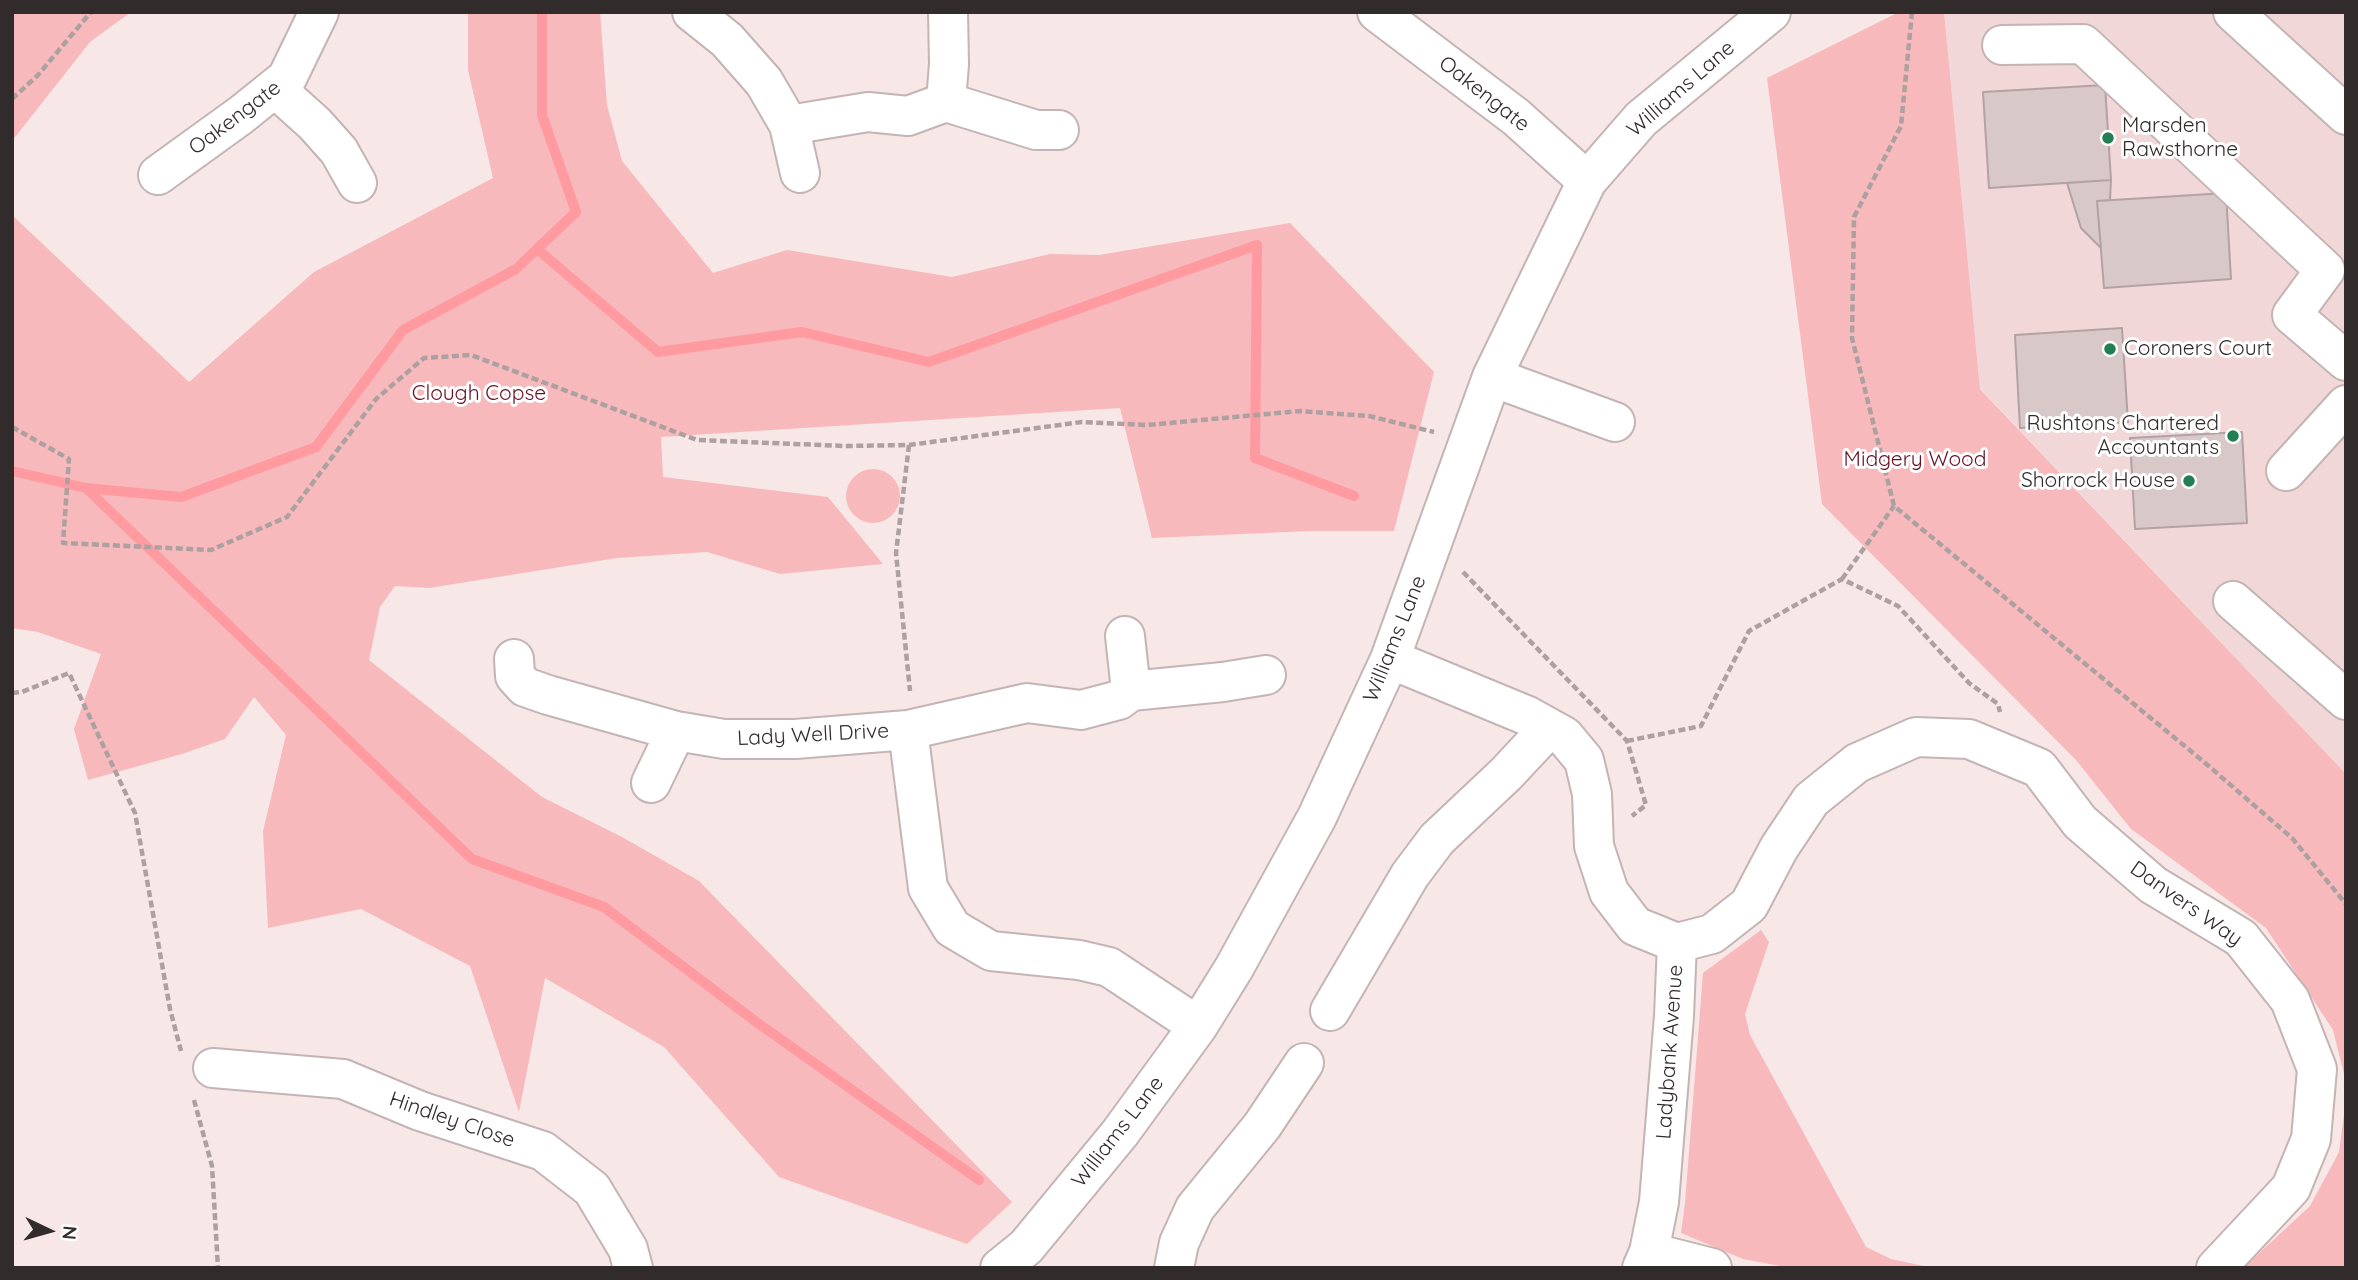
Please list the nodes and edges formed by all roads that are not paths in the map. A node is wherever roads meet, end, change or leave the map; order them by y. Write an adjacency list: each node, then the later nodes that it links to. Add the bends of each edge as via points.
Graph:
1 (318, 12): 8 (street, Oakengate, via 287,78)
2 (692, 12): 11 (street, via 727,40 764,82)
3 (948, 12): 9 (street)
4 (1377, 12): 15 (street, Oakengate, via 1516,117)
5 (1771, 12): 15 (street, Williams Lane, via 1641,119)
6 (2233, 12): 10 (street)
7 (2002, 45): 17 (street, via 2083,44 2325,270 2292,315)
8 (275, 88): 14 (street, Oakengate); 16 (street, via 339,151)
9 (946, 102): 11 (street, via 908,116 868,112); 12 (street, via 1036,130)
10 (2346, 115)
11 (789, 125): 13 (street)
12 (1059, 130)
13 (800, 173)
14 (158, 175)
15 (1587, 181): 18 (street, Williams Lane)
16 (357, 183)
17 (2346, 360)
18 (1492, 377): 20 (street); 25 (street, Williams Lane)
19 (2346, 405): 21 (street)
20 (1615, 422)
21 (2286, 471)
22 (2233, 601): 28 (street)
23 (1125, 636): 27 (street)
24 (513, 659): 31 (street, Lady Well Drive, via 515,676 525,687)
25 (1390, 659): 29 (street, Ladybank Avenue); 35 (street, Williams Lane, via 1317,817)
26 (1266, 675): 27 (street, Lady Well Drive)
27 (1131, 691): 30 (street, Lady Well Drive, via 1119,701 1081,710 1027,704)
28 (2346, 700)
29 (1549, 728): 33 (street, Ladybank Avenue, via 1564,736 1584,760 1592,794 1594,846 1609,892 1634,926); 34 (street, via 1437,839 1410,874)
30 (908, 730): 31 (street, Lady Well Drive, via 795,739 724,739); 35 (street, Lady Well Drive, via 928,888 952,928 990,951 1108,967)
31 (676, 731): 32 (street)
32 (651, 783)
33 (1677, 943): 38 (street, Ladybank Avenue, via 1659,1202); 43 (street, Danvers Way, via 1712,934 1749,905 1811,800 1857,763 1916,737 1969,739 2039,768 2080,822 2153,885 2241,938 2290,1000 2317,1069 2311,1139 2291,1188)
34 (1330, 1011)
35 (1198, 1026): 39 (street, Williams Lane)
36 (1304, 1063): 41 (street, via 1195,1208 1179,1243)
37 (196, 1072): 40 (street, Hindley Close, via 343,1079 420,1111 543,1152 592,1189 628,1249)
38 (1646, 1260): 42 (street)
39 (1024, 1261)
40 (634, 1268)
41 (1174, 1268)
42 (1712, 1268)
43 (2217, 1268)

